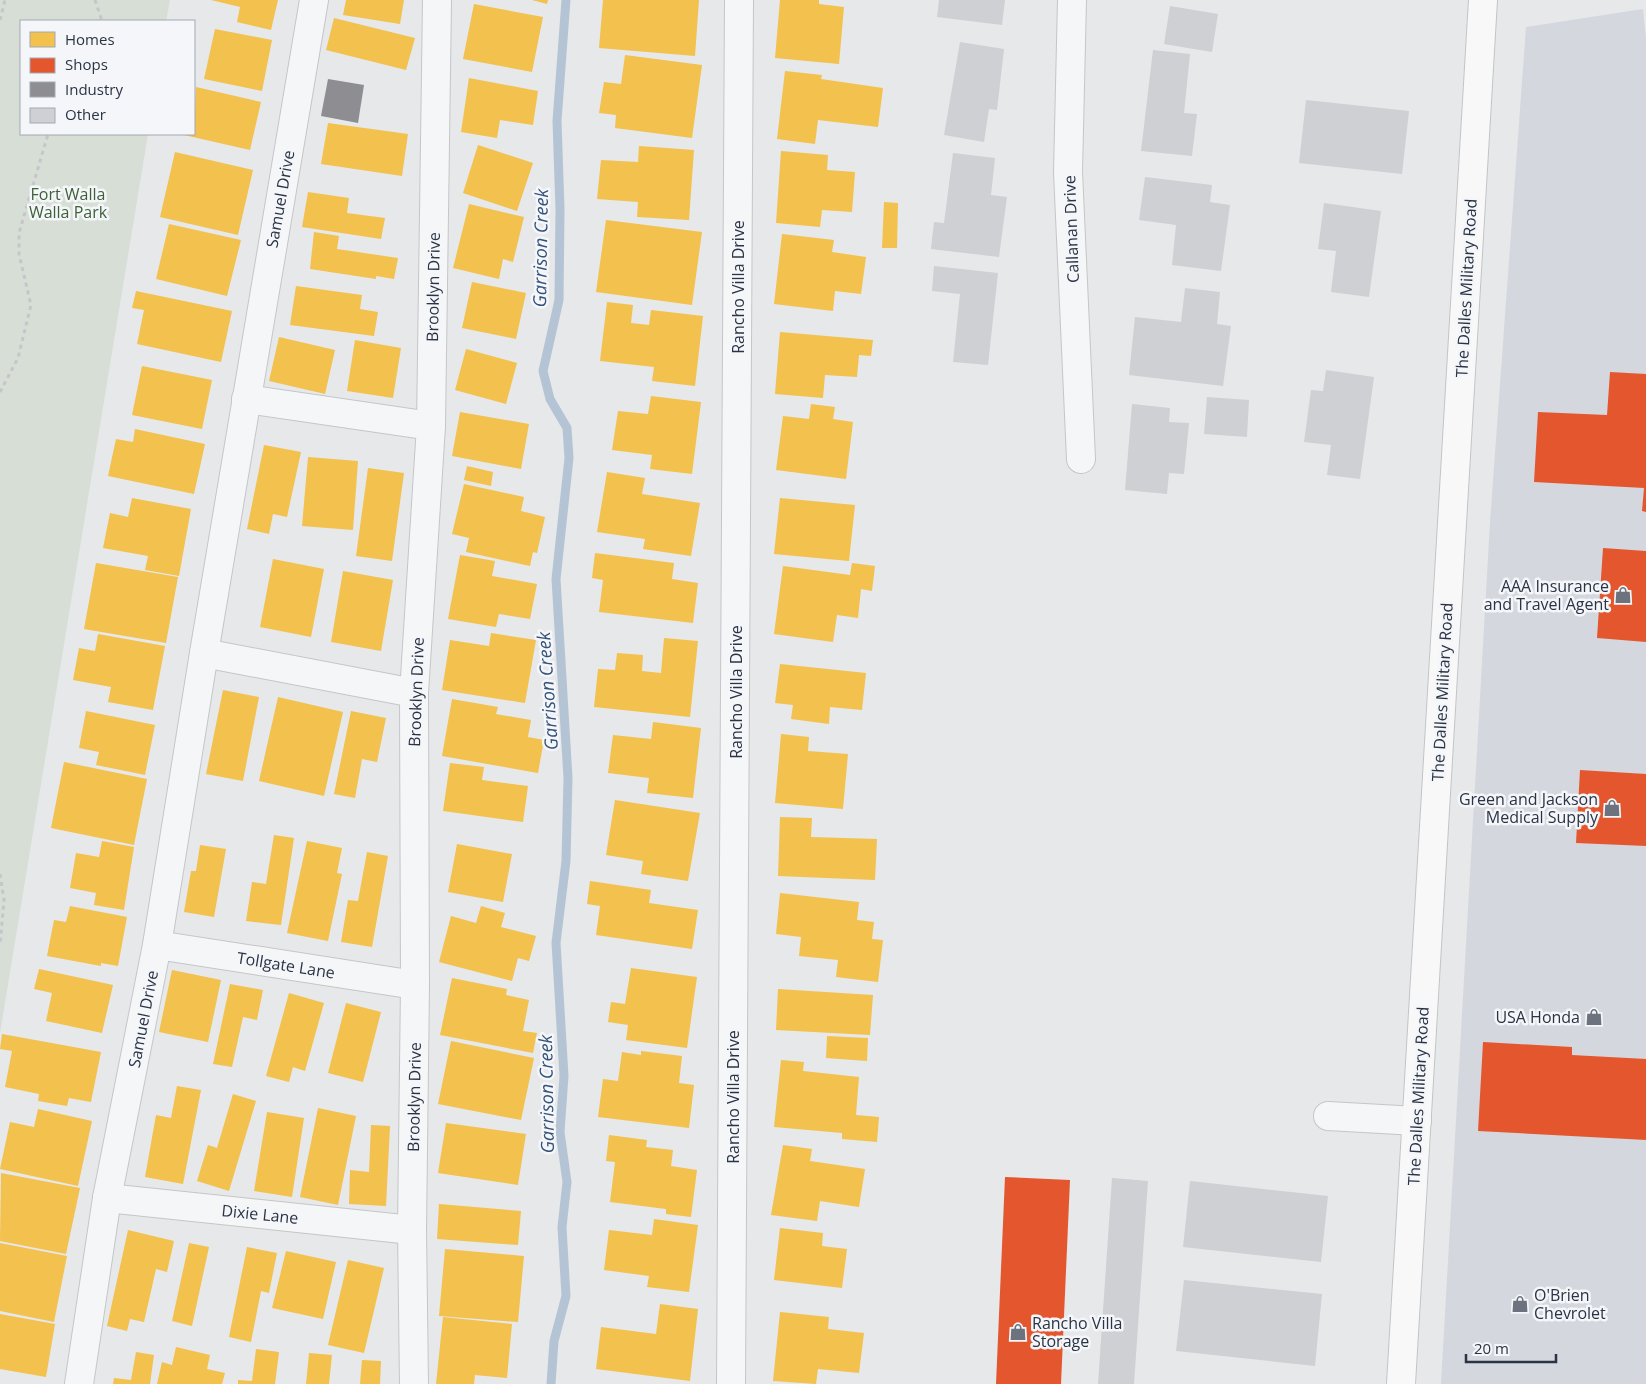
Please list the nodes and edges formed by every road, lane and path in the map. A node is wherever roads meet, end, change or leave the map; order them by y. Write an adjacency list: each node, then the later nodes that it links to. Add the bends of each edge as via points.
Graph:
1 (5, 0): 8 (path)
2 (95, 0): 9 (path)
3 (314, 0): 12 (street, Samuel Drive)
4 (437, 0): 13 (street, Brooklyn Drive)
5 (739, 0): 27 (street, Rancho Villa Drive)
6 (1072, 0): 14 (street, Callanan Drive, via 1068,172)
7 (1483, 0): 22 (main road, The Dalles Military Road)
8 (0, 20)
9 (102, 20)
10 (48, 135): 11 (path, via 19,233 19,254 32,305 18,358)
11 (0, 392)
12 (246, 399): 13 (street); 15 (street, Samuel Drive)
13 (431, 426): 16 (street, Brooklyn Drive)
14 (1081, 458)
15 (204, 653): 16 (street); 19 (street, Samuel Drive)
16 (414, 693): 20 (street, Brooklyn Drive)
17 (0, 874): 18 (path, via 4,900)
18 (0, 945)
19 (157, 945): 20 (street, Tollgate Lane); 23 (street, Samuel Drive)
20 (415, 985): 24 (street, Brooklyn Drive)
21 (1328, 1116): 22 (street)
22 (1417, 1120): 28 (main road, The Dalles Military Road)
23 (107, 1198): 24 (street, Dixie Lane); 25 (street, Samuel Drive)
24 (412, 1230): 26 (street, Brooklyn Drive)
25 (79, 1384)
26 (414, 1384)
27 (731, 1384)
28 (1401, 1384)

